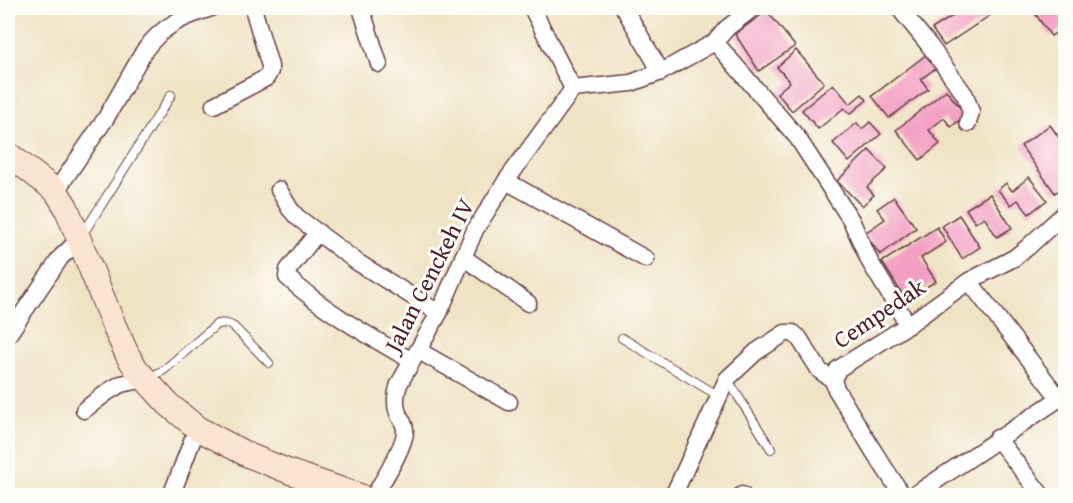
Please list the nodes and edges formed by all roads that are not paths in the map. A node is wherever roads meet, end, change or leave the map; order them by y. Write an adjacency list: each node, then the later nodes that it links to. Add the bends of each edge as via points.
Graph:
1 (170, 8): 9 (street)
2 (211, 8): 9 (street)
3 (253, 8): 15 (street, via 270,71 266,78)
4 (361, 8): 11 (street)
5 (531, 8): 13 (street)
6 (624, 8): 12 (street)
7 (898, 8): 16 (street, via 965,95 971,112)
8 (745, 10): 10 (street)
9 (185, 16): 20 (street, via 147,46 106,118)
10 (715, 42): 12 (street); 30 (street, via 797,137 851,219 870,262)
11 (379, 64)
12 (661, 72): 13 (street, via 631,83)
13 (573, 89): 18 (street, Jalan Cenckeh IV)
14 (171, 95): 23 (lane)
15 (214, 105)
16 (968, 123)
17 (8, 154): 20 (street)
18 (506, 181): 24 (street, Jalan Cenckeh IV); 25 (street)
19 (279, 190): 22 (street, via 297,217)
20 (56, 191): 23 (street)
21 (1065, 212): 26 (street, Cempedak, via 1014,258)
22 (318, 232): 28 (street, via 357,262); 32 (street, via 288,270 287,277 366,335)
23 (80, 239): 29 (street, via 61,256); 34 (street, via 128,356)
24 (463, 257): 27 (street); 28 (street, Jalan Cenckeh IV)
25 (646, 259)
26 (969, 281): 30 (street, Cempedak); 38 (street)
27 (528, 303)
28 (439, 313): 32 (street, Jalan Cenckeh IV)
29 (10, 325)
30 (908, 325): 36 (street, Cempedak, via 838,369)
31 (622, 338): 37 (lane)
32 (415, 356): 39 (street); 46 (street, Jalan Cenckeh IV, via 396,395 404,442)
33 (269, 363): 34 (lane, via 234,327 223,323 164,370)
34 (146, 379): 40 (street, via 122,384); 41 (street)
35 (728, 379): 36 (street, via 756,352 789,332 799,338 820,371); 37 (street); 43 (lane)
36 (833, 380): 48 (street, Cempedak)
37 (719, 396): 47 (street)
38 (1062, 396): 42 (street)
39 (509, 402)
40 (84, 410)
41 (197, 428): 44 (street); 45 (street, via 248,455)
42 (997, 438): 49 (street); 50 (street)
43 (771, 448)
44 (171, 495)
45 (360, 495)
46 (374, 495)
47 (673, 495)
48 (903, 495)
49 (913, 495)
50 (1042, 495)

